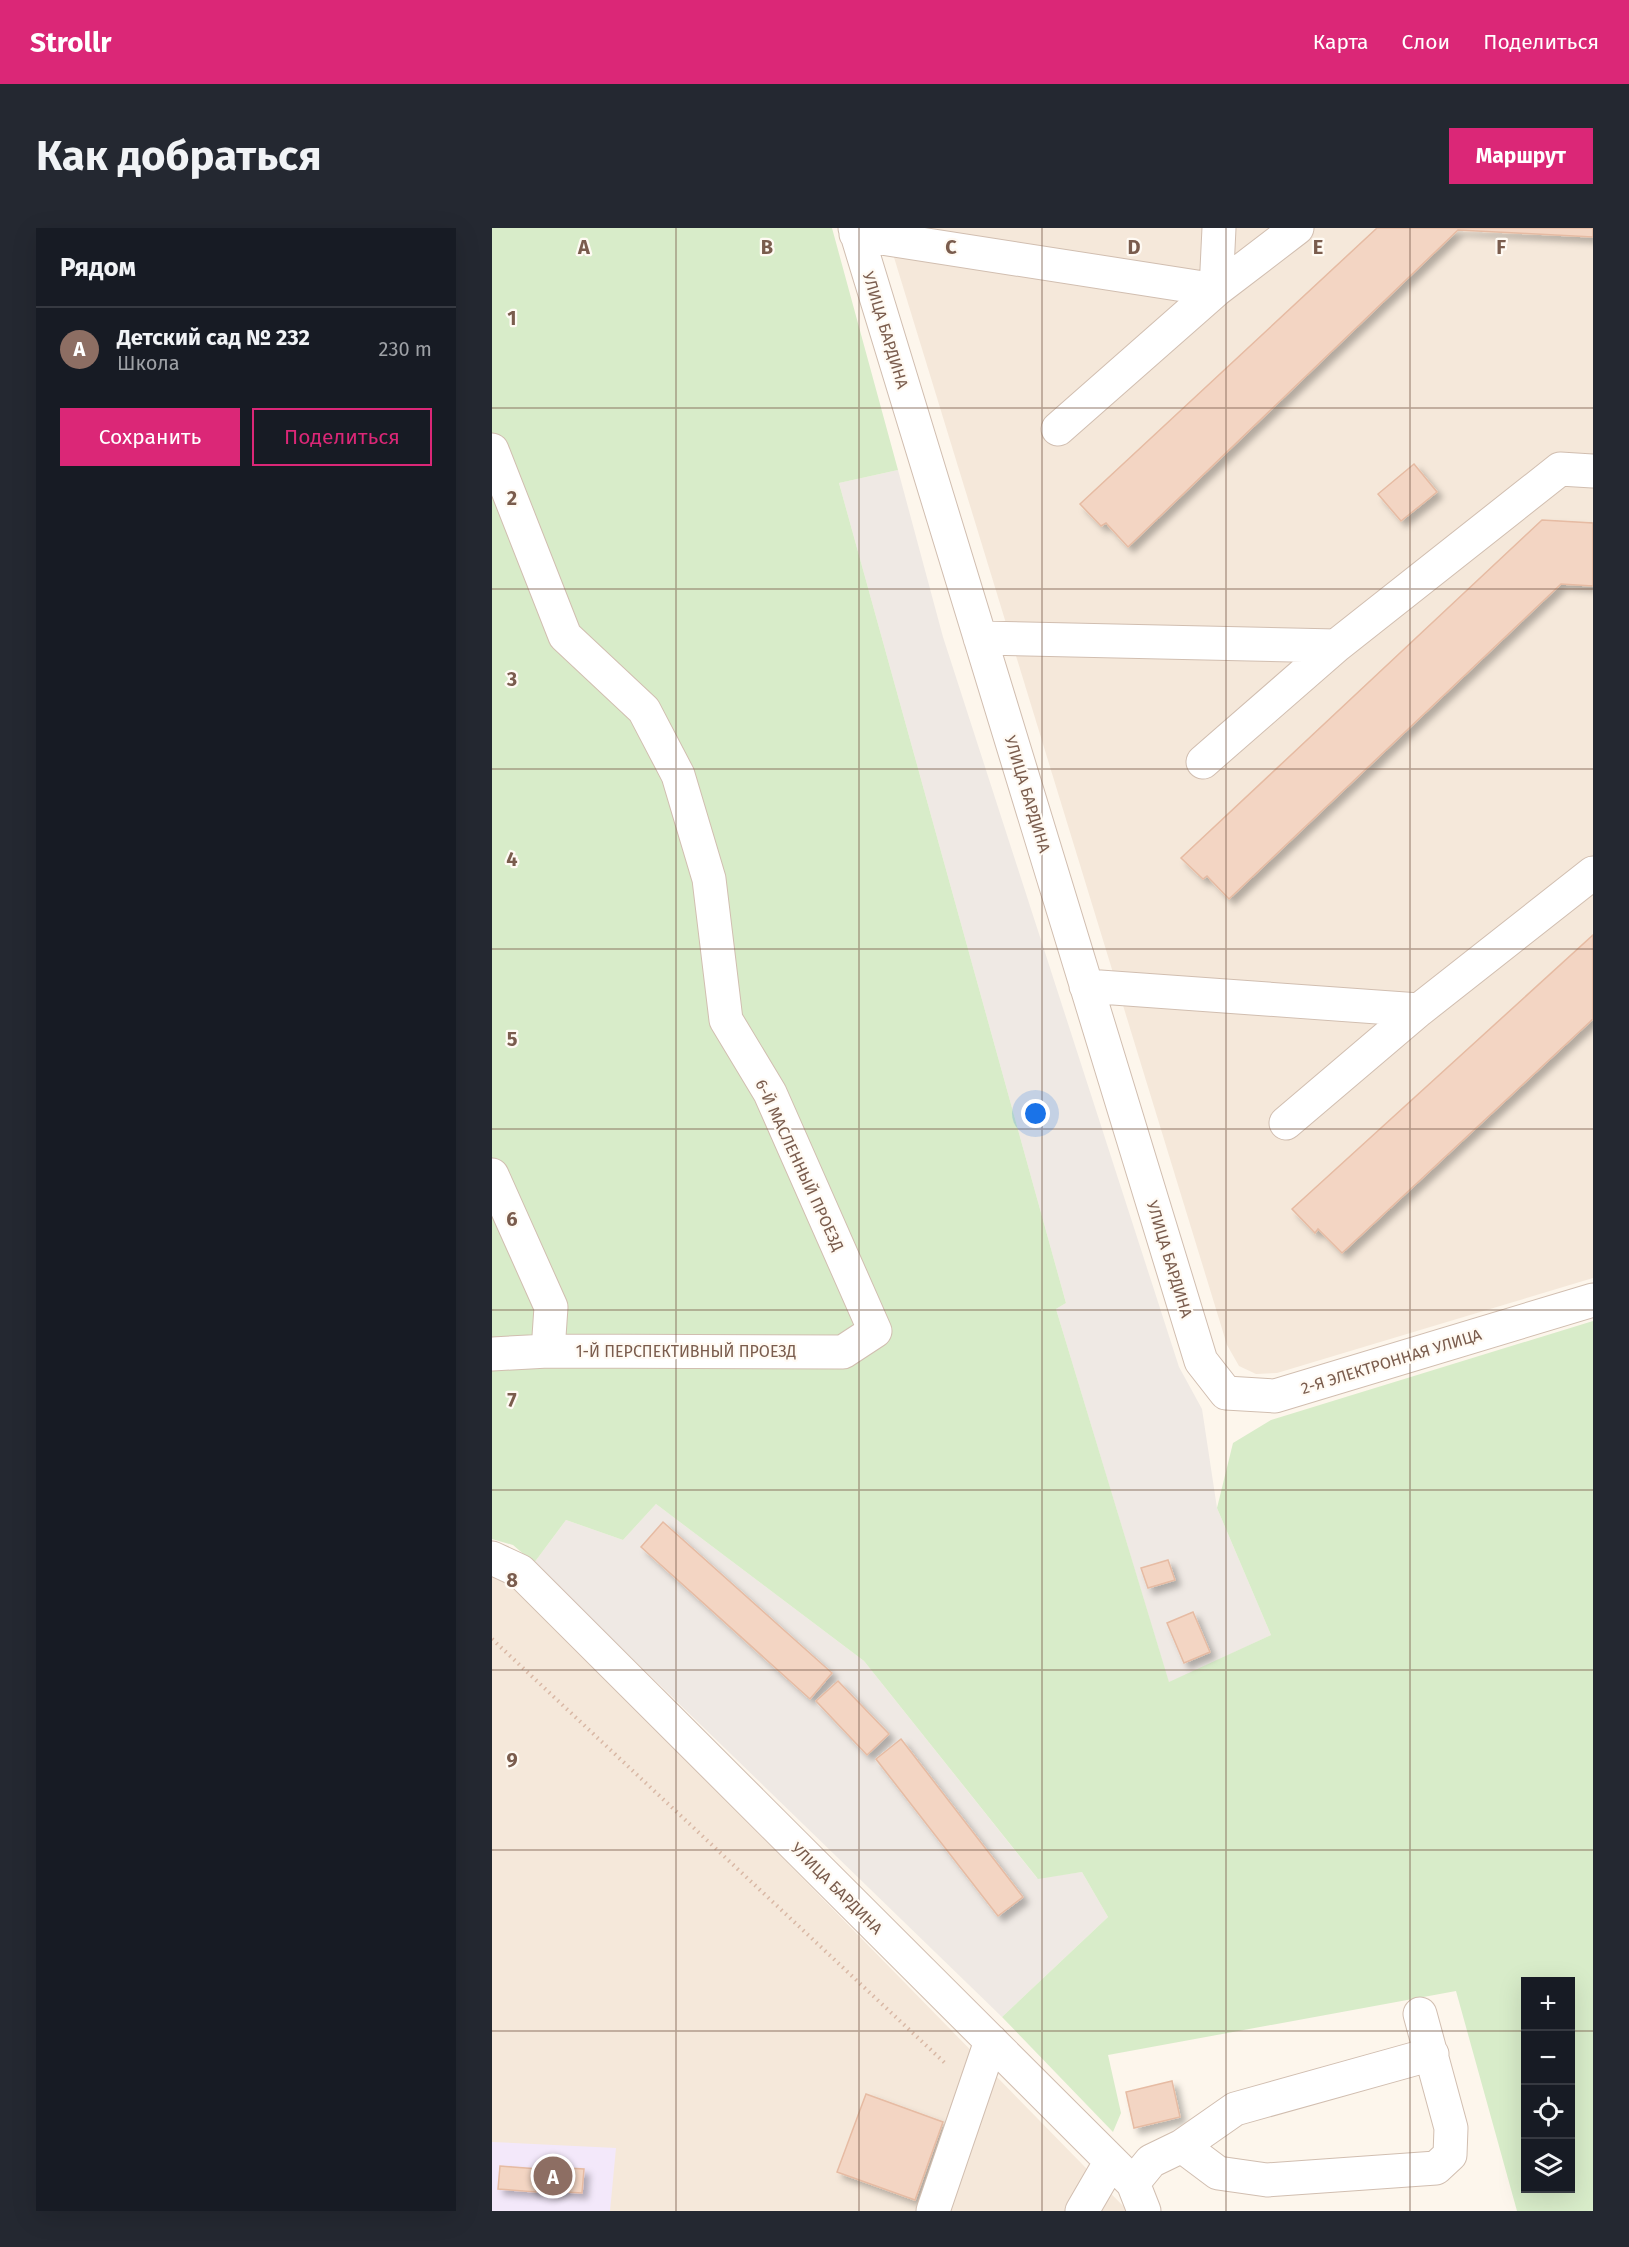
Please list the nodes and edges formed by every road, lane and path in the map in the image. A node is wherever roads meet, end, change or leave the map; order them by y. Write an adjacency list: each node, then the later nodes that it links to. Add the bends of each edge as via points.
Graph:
1 (1219, 228): 5 (street)
2 (1297, 228): 5 (street)
3 (856, 231): 4 (street); 9 (street, УЛИЦА БАРДИНА)
4 (941, 237): 5 (street)
5 (1216, 290): 6 (street)
6 (1058, 429)
7 (492, 450): 18 (street, 6-Й МАСЛЕННЫЙ ПРОЕЗД, via 566,636 644,710 678,775 709,879 726,1020 770,1093)
8 (1593, 471): 10 (street, via 1560,469)
9 (980, 638): 10 (street); 13 (street, УЛИЦА БАРДИНА)
10 (1336, 646): 11 (street)
11 (1203, 762)
12 (1593, 873): 14 (street)
13 (1086, 986): 14 (street); 21 (street, УЛИЦА БАРДИНА)
14 (1419, 1010): 15 (street)
15 (1286, 1123)
16 (492, 1175): 19 (street, via 550,1307)
17 (1593, 1300): 21 (street, 2-Я ЭЛЕКТРОННАЯ УЛИЦА, via 1275,1396 1226,1393)
18 (875, 1331): 19 (street, 1-Й ПЕРСПЕКТИВНЫЙ ПРОЕЗД, via 843,1352)
19 (548, 1351): 20 (street, 1-Й ПЕРСПЕКТИВНЫЙ ПРОЕЗД)
20 (492, 1354)
21 (1201, 1361)
22 (506, 1564): 25 (street, УЛИЦА БАРДИНА)
23 (492, 1639): 27 (path)
24 (1420, 2014): 26 (street)
25 (991, 2041): 27 (street); 29 (street, УЛИЦА БАРДИНА)
26 (1432, 2055): 28 (street, via 1235,2109); 28 (street, via 1451,2128 1449,2155 1436,2168 1267,2180 1218,2173)
27 (974, 2090): 30 (street)
28 (1182, 2146): 29 (street, via 1151,2161)
29 (1130, 2185): 31 (street)
30 (933, 2211)
31 (1082, 2211)

